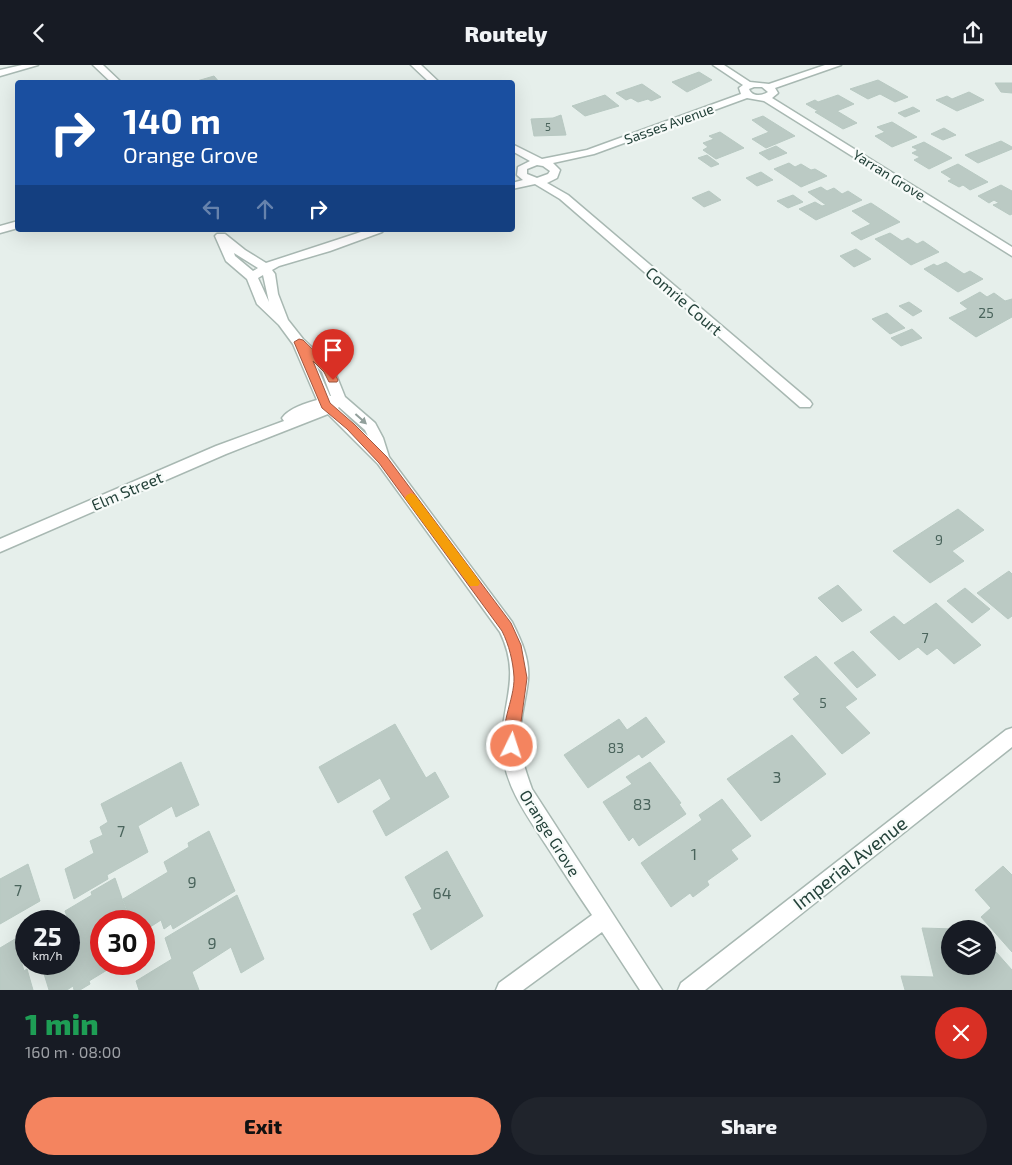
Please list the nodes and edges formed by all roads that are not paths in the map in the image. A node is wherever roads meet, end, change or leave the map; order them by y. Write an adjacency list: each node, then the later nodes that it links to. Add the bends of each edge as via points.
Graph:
1 (30, 65): 6 (street)
2 (96, 65): 7 (street); 8 (street)
3 (416, 65): 9 (street)
4 (718, 65): 10 (street)
5 (836, 65): 11 (street, via 817,70)
6 (0, 73)
7 (101, 80)
8 (114, 80)
9 (433, 80)
10 (748, 90): 11 (street, via 758,98); 11 (street, via 761,85); 13 (street, Sasses Avenue)
11 (767, 93): 25 (street, Yarran Grove)
12 (515, 149): 15 (street, Comrie Court)
13 (590, 152): 15 (street, Sasses Avenue); 17 (street, Sasses Avenue)
14 (515, 158): 16 (street, Comrie Court)
15 (542, 162): 16 (street, Sasses Avenue, via 528,163); 17 (street, Comrie Court, via 552,166)
16 (519, 171): 18 (street, Comrie Court)
17 (553, 175): 18 (street, Sasses Avenue); 20 (street, Comrie Court)
18 (535, 181): 19 (street); 20 (street, Comrie Court)
19 (515, 185)
20 (564, 197): 30 (street, Comrie Court)
21 (15, 225): 22 (street)
22 (0, 230)
23 (373, 232): 26 (street, via 280,271)
24 (219, 233): 26 (street, Orange Grove); 27 (street, Orange Grove, via 230,258)
25 (1012, 253)
26 (266, 271): 27 (street); 28 (street, Orange Grove)
27 (252, 277): 28 (street, Orange Grove, via 261,301)
28 (283, 322): 29 (street, Orange Grove, via 299,342 319,386)
29 (331, 403): 31 (street, Elm Street, via 315,416 254,437); 33 (street, Orange Grove, via 383,460 506,627 515,645 520,678 511,736 517,775 535,814)
30 (805, 404)
31 (0, 545)
32 (1012, 736): 36 (street, Imperial Avenue)
33 (605, 918): 34 (street); 35 (street, Orange Grove)
34 (506, 990)
35 (652, 990)
36 (688, 990)

